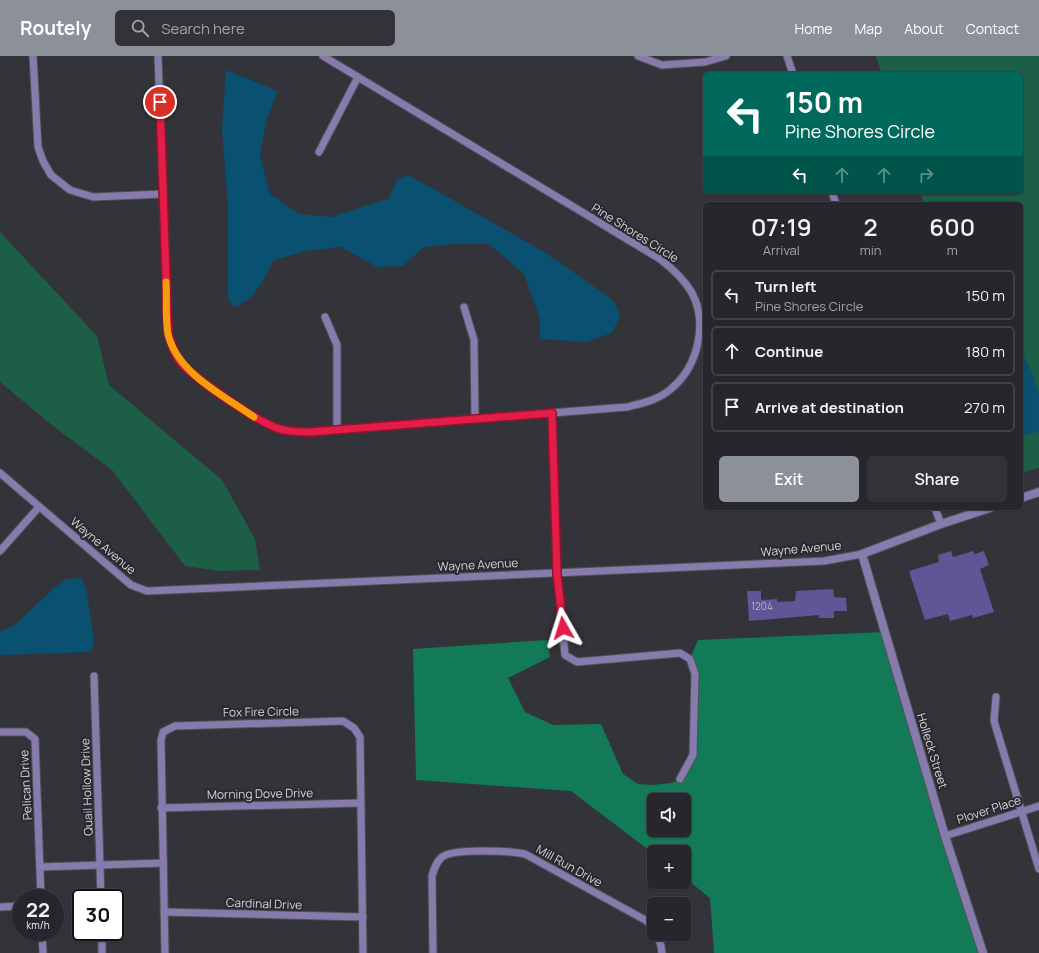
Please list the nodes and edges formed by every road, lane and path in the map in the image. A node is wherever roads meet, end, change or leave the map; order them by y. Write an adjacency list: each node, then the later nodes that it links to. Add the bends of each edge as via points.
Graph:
1 (33, 56): 10 (street, via 38,147 51,175 70,190 93,197)
2 (158, 56): 10 (street, Pine Shores Circle)
3 (323, 56): 8 (street, Pine Shores Circle)
4 (638, 56): 5 (street, via 662,65 705,62)
5 (726, 56)
6 (787, 56): 7 (street)
7 (792, 72)
8 (358, 77): 9 (street); 13 (street, Pine Shores Circle, via 660,260 675,270 692,293 699,316 700,334 695,356 686,373 672,388 656,400 627,407)
9 (319, 152)
10 (163, 194): 15 (street, Pine Shores Circle, via 168,333 173,350 180,361 191,372 256,418 279,429 310,432)
11 (464, 307): 14 (street, via 474,340)
12 (325, 318): 15 (street, via 337,345)
13 (552, 413): 14 (street, Pine Shores Circle); 25 (street)
14 (475, 418): 15 (street, Pine Shores Circle)
15 (337, 429)
16 (0, 474): 19 (street, Wayne Avenue)
17 (1039, 492): 18 (street)
18 (1023, 497)
19 (39, 507): 23 (street); 25 (street, Wayne Avenue, via 131,585 147,591)
20 (936, 510): 22 (street)
21 (984, 510): 22 (street, Wayne Avenue)
22 (941, 524): 24 (street, Wayne Avenue)
23 (0, 552)
24 (862, 554): 25 (street, Wayne Avenue, via 824,561); 34 (street, Holleck Street)
25 (557, 574): 29 (street, via 565,655 577,662 680,653 690,659 695,674 693,756)
26 (94, 676): 36 (street, Quail Hollow Drive)
27 (996, 697): 33 (street, via 994,721)
28 (0, 732): 37 (street, Pelican Drive, via 26,732 35,739)
29 (680, 779)
30 (360, 803): 32 (street, Morning Dove Drive); 32 (street, Fox Fire Circle, via 360,738 354,728 343,721 175,726 164,732 161,740); 44 (street, Fox Fire Circle)
31 (1039, 806): 33 (street, Plover Place)
32 (161, 808): 35 (street, Fox Fire Circle)
33 (1020, 811): 34 (street, Plover Place); 38 (street)
34 (945, 836): 55 (street, Holleck Street)
35 (163, 863): 36 (street); 43 (street, Fox Fire Circle)
36 (100, 865): 37 (street); 40 (street, Quail Hollow Drive)
37 (40, 867): 39 (street, Pelican Drive)
38 (1039, 868)
39 (41, 889)
40 (101, 889)
41 (12, 906): 42 (street)
42 (0, 907)
43 (164, 912): 44 (street, Cardinal Drive); 51 (street, Fox Fire Circle)
44 (363, 917): 52 (street, Fox Fire Circle)
45 (647, 922): 53 (street, Mill Run Drive, via 525,854 512,851 455,852 442,857 434,867 432,876)
46 (42, 941): 49 (street)
47 (102, 941): 50 (street)
48 (660, 941): 54 (street)
49 (43, 953)
50 (102, 953)
51 (165, 953)
52 (363, 953)
53 (433, 953)
54 (662, 953)
55 (983, 953)

